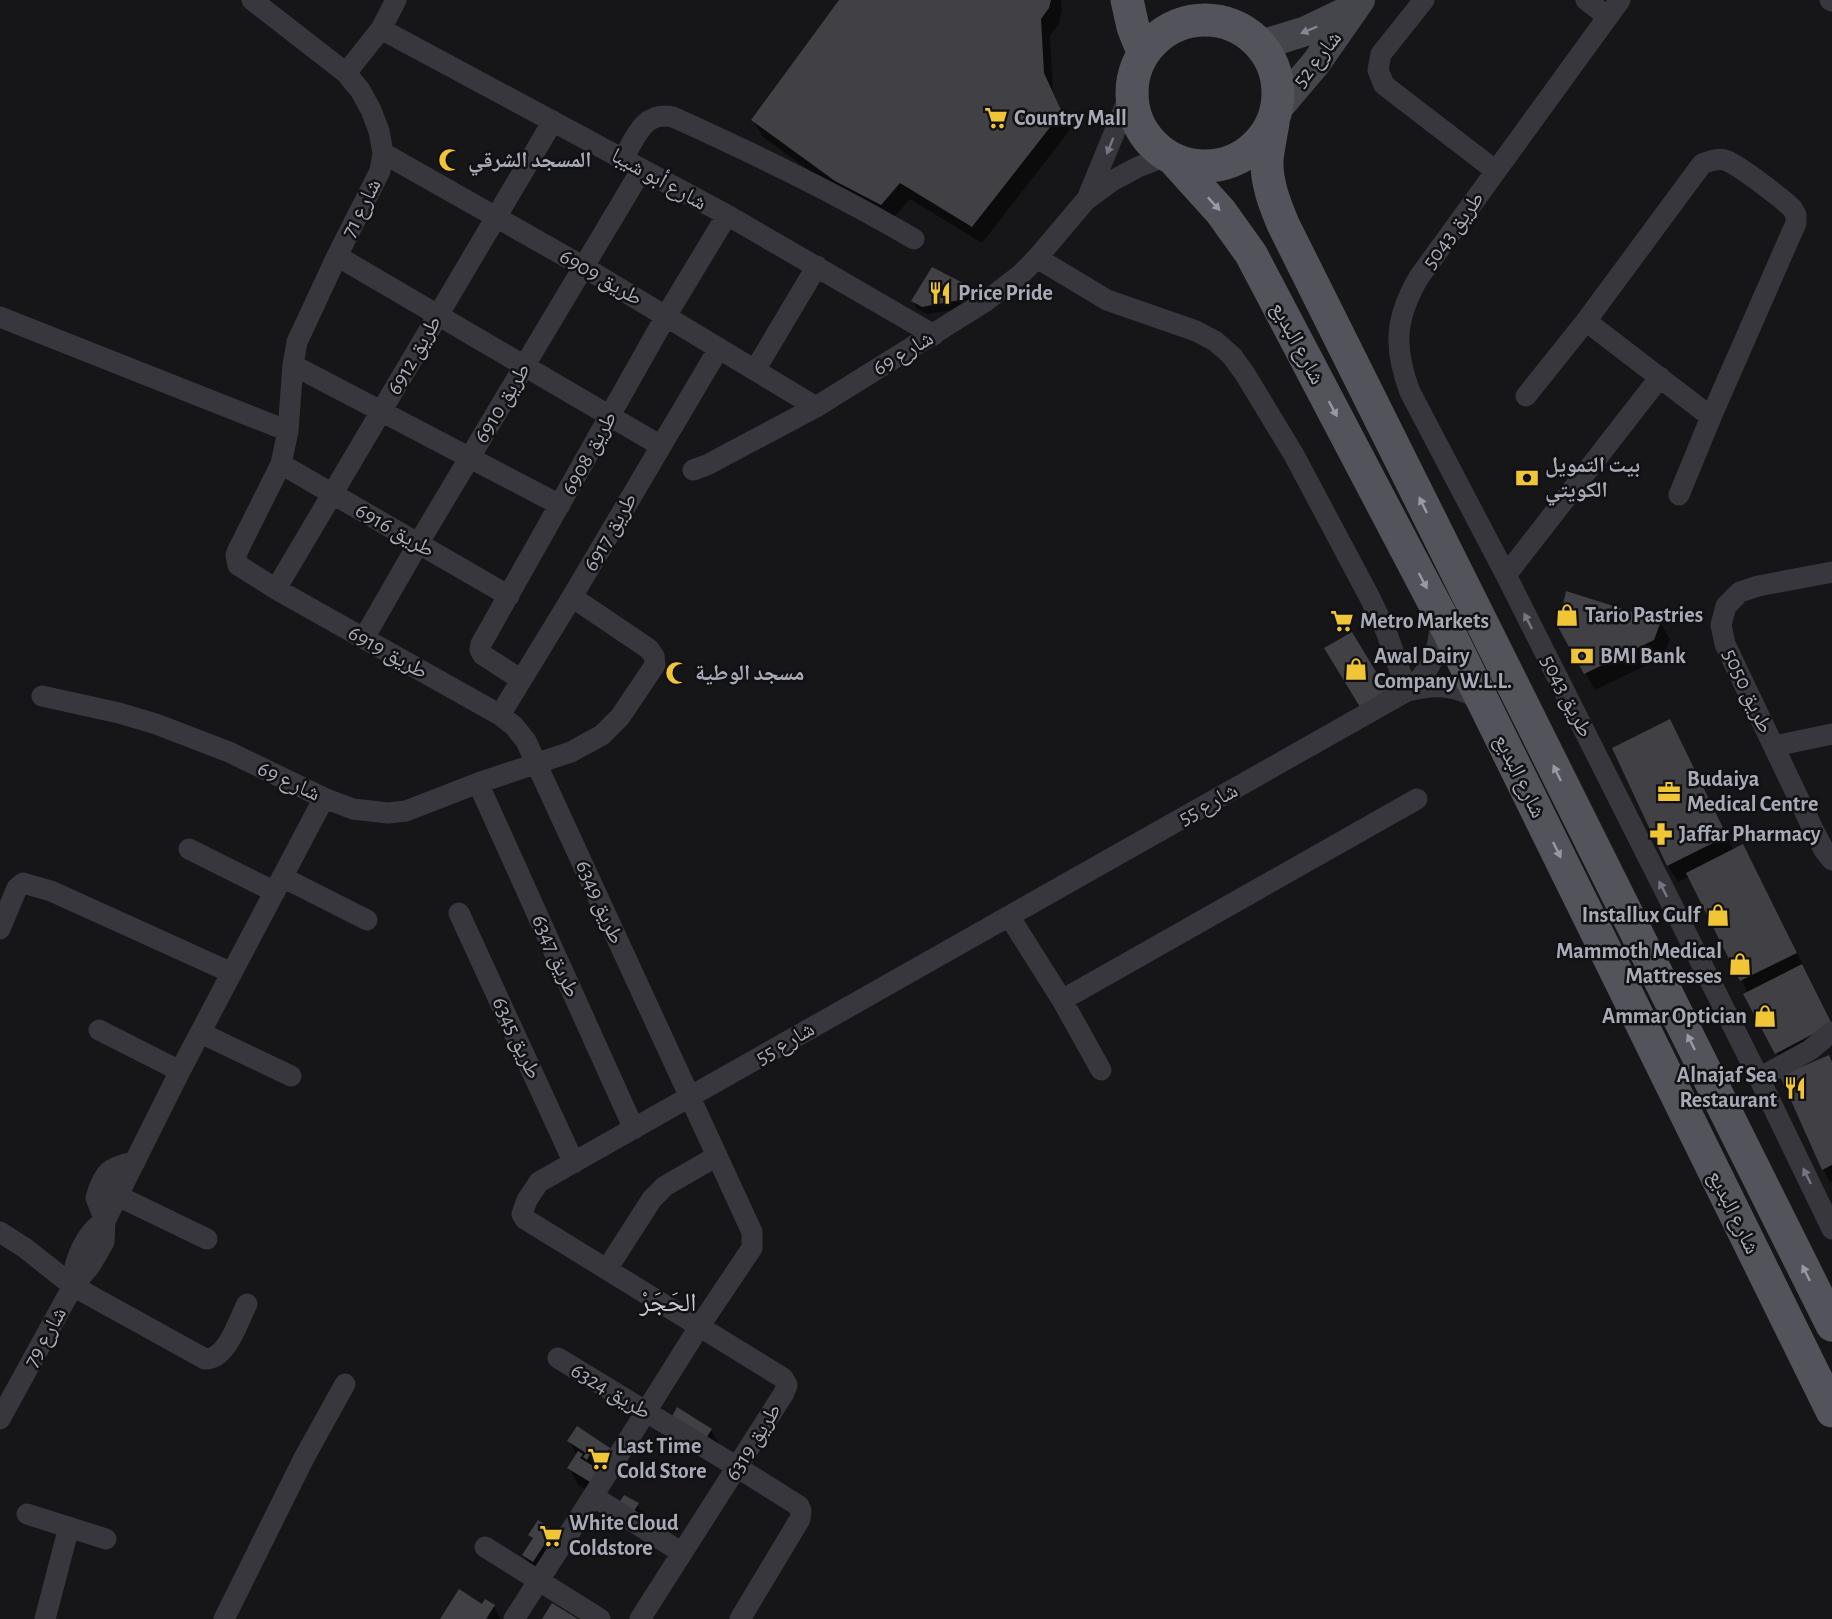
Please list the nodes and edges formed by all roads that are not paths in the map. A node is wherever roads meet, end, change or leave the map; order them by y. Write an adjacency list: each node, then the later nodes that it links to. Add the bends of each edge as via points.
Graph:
1 (252, 0): 13 (street)
2 (396, 0): 10 (street)
3 (1127, 0): 12 (main road)
4 (1196, 0): 9 (main road)
5 (1424, 0): 21 (street, طريق 5043, via 1381,54 1378,70 1384,85)
6 (1586, 0): 8 (street, طريق 5043)
7 (1357, 4): 11 (street, شارع 52, one-way to 11, via 1306,31); 15 (street, شارع 52)
8 (1614, 9): 21 (street, طريق 5043)
9 (1227, 22): 11 (main road, via 1246,31); 12 (main road, via 1203,19 1180,23 1159,34)
10 (381, 29): 13 (street); 16 (street, شارع أبو شيبا)
11 (1261, 45): 15 (main road, via 1277,75)
12 (1143, 52): 14 (main road, via 1134,71)
13 (346, 73): 17 (street, شارع 71, via 371,110)
14 (1131, 92): 18 (main road, via 1135,117 1147,139); 22 (street, شارع 69, one-way to 22)
15 (1275, 116): 18 (main road, via 1260,142 1242,157 1221,165 1197,166); 101 (main road, شارع البديع, one-way to 15, via 1283,224 1268,177)
16 (553, 121): 19 (street, شارع أبو شيبا); 24 (street, طريق 6912)
17 (383, 153): 24 (street, طريق 6909); 26 (street, شارع 71, via 380,171)
18 (1171, 158): 22 (street, شارع 69, via 1138,167); 59 (main road, شارع البديع, one-way to 59, via 1221,212 1251,254)
19 (623, 159): 20 (street, شارع أبو شيبا); 25 (street, via 645,123 658,116 673,117 777,165)
20 (642, 169): 23 (street, شارع أبو شيبا); 29 (street, طريق 6910)
21 (1496, 171): 55 (street, طريق 5043, via 1407,298 1398,345 1401,369 1410,392)
22 (1086, 200): 27 (street, شارع 69)
23 (727, 215): 28 (street, شارع أبو شيبا); 31 (street, طريق 6908)
24 (495, 216): 29 (street, طريق 6909); 30 (street, طريق 6912)
25 (914, 239)
26 (337, 256): 30 (street); 36 (street, شارع 71, via 297,342)
27 (1037, 258): 34 (street, شارع 69, via 986,301); 62 (street, via 1107,300 1196,331 1232,356 1294,455 1369,596)
28 (817, 266): 34 (street, شارع أبو شيبا); 38 (street)
29 (584, 267): 31 (street, طريق 6909); 37 (street, طريق 6910)
30 (438, 314): 37 (street); 42 (street, طريق 6912)
31 (666, 316): 35 (street, طريق 6909); 43 (street, طريق 6908)
32 (0, 317): 45 (street)
33 (1586, 321): 39 (street); 40 (street); 44 (street, via 1702,164 1713,159 1725,160 1786,203 1796,215 1796,224)
34 (934, 335): 41 (street, شارع 69)
35 (719, 348): 38 (street, طريق 6909); 46 (street, طريق 6917)
36 (293, 364): 42 (street); 45 (street, شارع 71)
37 (524, 366): 43 (street); 47 (street, طريق 6910)
38 (755, 370): 41 (street, طريق 6909)
39 (1660, 377): 44 (street); 55 (street)
40 (1527, 396)
41 (816, 406): 49 (street, شارع 69)
42 (382, 411): 47 (street); 50 (street, طريق 6912)
43 (610, 416): 46 (street); 52 (street, طريق 6908)
44 (1711, 417): 51 (street)
45 (288, 431): 48 (street, شارع 71)
46 (661, 446): 58 (street, طريق 6917)
47 (469, 458): 52 (street); 53 (street, طريق 6910)
48 (281, 464): 50 (street, طريق 6916); 56 (street, شارع 71, via 236,555 242,569)
49 (693, 470)
50 (332, 494): 53 (street, طريق 6916); 56 (street, طريق 6912)
51 (1679, 495)
52 (560, 505): 57 (street, طريق 6908)
53 (418, 544): 57 (street, طريق 6916); 60 (street, طريق 6910)
54 (1832, 572): 67 (street, طريق 5050, via 1758,586 1740,592 1726,606 1721,625 1725,644)
55 (1506, 575): 87 (street, طريق 5043, one-way to 55)
56 (276, 589): 60 (street, طريق 6919)
57 (509, 596): 61 (street, طريق 6908, via 480,650)
58 (572, 597): 61 (street, طريق 6917); 68 (street, شارع 69, via 652,652 655,665 620,717 602,735 571,752)
59 (1441, 616): 62 (street, شارع 55, via 1434,660); 64 (main road, شارع البديع)
60 (364, 638): 65 (street, طريق 6919)
61 (520, 679): 65 (street, طريق 6917)
62 (1407, 691): 64 (street, شارع 55, via 1430,686 1454,687); 76 (street, شارع 55)
63 (42, 696): 70 (street, شارع 69, via 119,713 193,737)
64 (1483, 700): 105 (main road, شارع البديع, one-way to 105)
65 (500, 715): 68 (street, طريق 6349, via 526,741)
66 (1832, 734): 67 (street, طريق 5050)
67 (1774, 746): 73 (street, طريق 5050, via 1812,829)
68 (538, 763): 69 (street, شارع 69); 88 (street, طريق 6349)
69 (478, 783): 70 (street, شارع 69, via 406,811 388,813 353,809); 89 (street, طريق 6347)
70 (324, 798): 74 (street)
71 (1417, 799): 80 (street)
72 (189, 849): 74 (street)
73 (1832, 860)
74 (278, 884): 77 (street); 79 (street)
75 (459, 913): 92 (street, طريق 6345)
76 (1009, 916): 80 (street); 88 (street, شارع 55)
77 (367, 920)
78 (0, 929): 79 (street, via 17,888 23,883 51,891)
79 (232, 973): 83 (street)
80 (1062, 1000): 84 (street)
81 (99, 1030): 85 (street)
82 (1832, 1032): 87 (street, via 1810,1050)
83 (201, 1033): 85 (street); 86 (street)
84 (1101, 1070)
85 (180, 1071): 91 (street)
86 (291, 1076)
87 (1759, 1078): 95 (street, طريق 5043, one-way to 87)
88 (689, 1098): 89 (street, شارع 55); 90 (street)
89 (634, 1130): 92 (street, شارع 55)
90 (717, 1156): 98 (street, via 665,1186 652,1199); 102 (street, via 753,1240 748,1254)
91 (135, 1162): 93 (street); 94 (street, via 115,1166 107,1173 96,1198)
92 (574, 1163): 98 (street, شارع 55, via 539,1182 522,1215)
93 (118, 1196): 94 (street); 97 (street)
94 (105, 1221): 99 (street, شارع 79, via 104,1242)
95 (1832, 1228)
96 (0, 1232): 99 (street)
97 (207, 1239)
98 (607, 1269): 102 (street)
99 (73, 1286): 100 (street, via 205,1359 216,1358 224,1350); 107 (street, شارع 79)
100 (247, 1304)
101 (1832, 1325)
102 (699, 1327): 106 (street); 108 (street, طريق 6319, via 783,1378 787,1386)
103 (558, 1359): 106 (street, طريق 6324)
104 (345, 1384): 117 (street)
105 (1832, 1411)
106 (646, 1412): 108 (street, طريق 6324); 109 (street)
107 (0, 1419)
108 (737, 1467): 114 (street, طريق 6319); 121 (street, طريق 6324, via 795,1502 801,1511 800,1519)
109 (593, 1496): 114 (street); 115 (street)
110 (27, 1514): 111 (street)
111 (69, 1527): 112 (street); 116 (street)
112 (106, 1539)
113 (484, 1547): 115 (street)
114 (682, 1553): 120 (street, طريق 6319)
115 (539, 1581): 118 (street); 119 (street)
116 (45, 1619)
117 (224, 1619)
118 (514, 1619)
119 (600, 1619)
120 (640, 1619)
121 (740, 1619)

